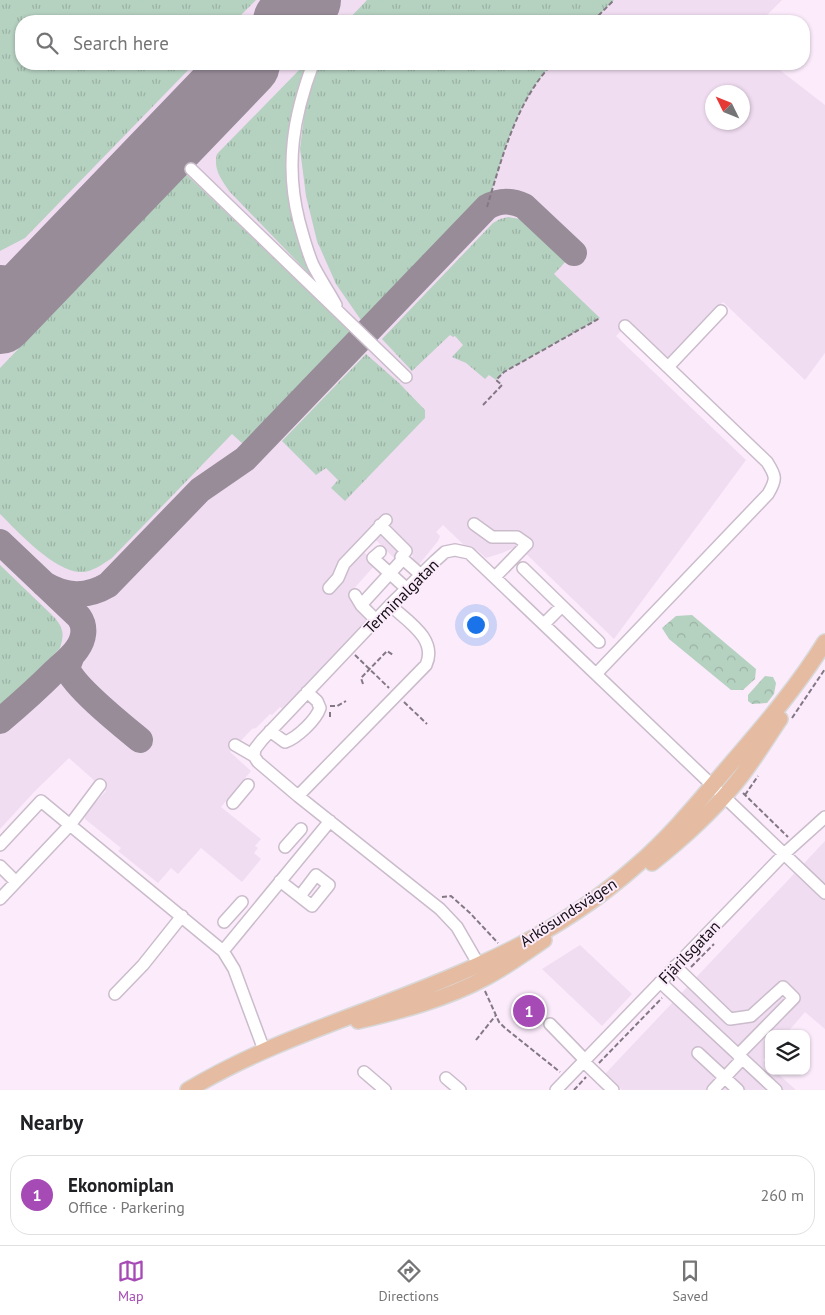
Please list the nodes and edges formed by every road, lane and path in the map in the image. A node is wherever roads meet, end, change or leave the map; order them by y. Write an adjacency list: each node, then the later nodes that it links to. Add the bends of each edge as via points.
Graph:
1 (614, 0): 2 (path)
2 (599, 15)
3 (311, 70): 8 (street, via 293,135 292,186 313,265)
4 (546, 70): 6 (path, via 523,105 500,162)
5 (191, 169): 8 (street)
6 (487, 208)
7 (721, 311): 11 (street)
8 (343, 317): 12 (street)
9 (600, 318): 13 (path, via 504,372 496,380 502,385)
10 (625, 326): 11 (street)
11 (668, 366): 35 (street, via 767,462 775,474 774,484)
12 (406, 377)
13 (483, 405)
14 (474, 524): 20 (street, via 492,537 517,536 530,540)
15 (380, 552): 18 (street, via 373,558)
16 (403, 559): 18 (street); 19 (street); 21 (street, via 401,557 406,551 383,523 344,564)
17 (523, 568): 26 (street)
18 (391, 574): 22 (street); 24 (street)
19 (421, 575): 20 (street, Terminalgatan, via 445,552 456,550 469,553); 22 (street, Terminalgatan)
20 (495, 577): 28 (street, Terminalgatan)
21 (329, 588)
22 (407, 589): 25 (street, Terminalgatan)
23 (355, 594): 24 (street)
24 (361, 605): 27 (street)
25 (390, 605): 27 (street, Terminalgatan); 38 (street, via 420,632 430,647 426,665)
26 (562, 606): 28 (street); 29 (street)
27 (376, 620): 31 (street, Terminalgatan)
28 (544, 624): 35 (street, Terminalgatan)
29 (600, 642)
30 (825, 642): 45 (main road, Arkösundsvägen, via 774,713)
31 (349, 649): 34 (path); 37 (street, Terminalgatan)
32 (825, 653): 47 (main road, Arkösundsvägen)
33 (393, 654): 34 (path, via 387,651)
34 (369, 669): 36 (path, via 361,678); 38 (path)
35 (596, 674): 45 (street, Terminalgatan)
36 (363, 684)
37 (307, 692): 40 (street, Terminalgatan); 40 (street, via 317,701 318,714 293,739 285,742)
38 (396, 695): 39 (path); 46 (street)
39 (427, 724)
40 (270, 731): 42 (street, Terminalgatan, via 255,749)
41 (235, 745): 42 (street)
42 (254, 756): 46 (street)
43 (100, 785): 51 (street)
44 (248, 785): 48 (street)
45 (713, 785): 47 (street, Terminalgatan); 69 (main road, Arkösundsvägen, via 638,865 604,892)
46 (298, 796): 50 (street)
47 (724, 796): 55 (street, Terminalgatan); 71 (main road, Arkösundsvägen, via 680,840 628,881)
48 (232, 803)
49 (824, 819): 55 (street, Fjärilsgatan)
50 (330, 821): 54 (street); 62 (street)
51 (70, 825): 52 (street, via 41,801); 58 (street); 65 (street)
52 (0, 844)
53 (285, 847): 54 (street, via 297,833)
54 (307, 848): 57 (street)
55 (784, 854): 59 (street, Terminalgatan); 70 (street, Fjärilsgatan)
56 (0, 866): 58 (street)
57 (280, 881): 60 (street); 67 (street)
58 (16, 882): 61 (street)
59 (825, 893)
60 (300, 896)
61 (0, 899)
62 (430, 901): 69 (path, via 451,896 498,943); 71 (street, via 457,927)
63 (242, 902): 64 (street)
64 (234, 911): 66 (street); 67 (street)
65 (182, 916): 68 (street); 73 (street)
66 (224, 922)
67 (247, 922): 68 (street)
68 (223, 951): 77 (street, via 234,969)
69 (500, 954): 71 (main road, Arkösundsvägen)
70 (675, 966): 72 (street, Fjärilsgatan); 79 (street, via 730,1020 751,1016 783,987 794,998)
71 (484, 980): 74 (path); 77 (main road, Arkösundsvägen, via 439,982)
72 (660, 982): 79 (street); 80 (street, Fjärilsgatan)
73 (115, 994)
74 (496, 1015): 76 (path); 84 (path, via 505,1028)
75 (550, 1024): 80 (street)
76 (476, 1040)
77 (264, 1050): 85 (main road, Arkösundsvägen)
78 (698, 1053): 82 (street)
79 (740, 1057): 82 (street); 92 (street)
80 (584, 1061): 84 (street, Fjärilsgatan); 89 (street)
81 (364, 1072): 86 (street)
82 (725, 1077): 90 (street); 91 (street)
83 (446, 1078): 87 (street)
84 (568, 1078): 88 (street, Fjärilsgatan)
85 (188, 1090)
86 (385, 1090)
87 (460, 1090)
88 (556, 1090)
89 (613, 1090)
90 (713, 1090)
91 (738, 1090)
92 (776, 1090)

